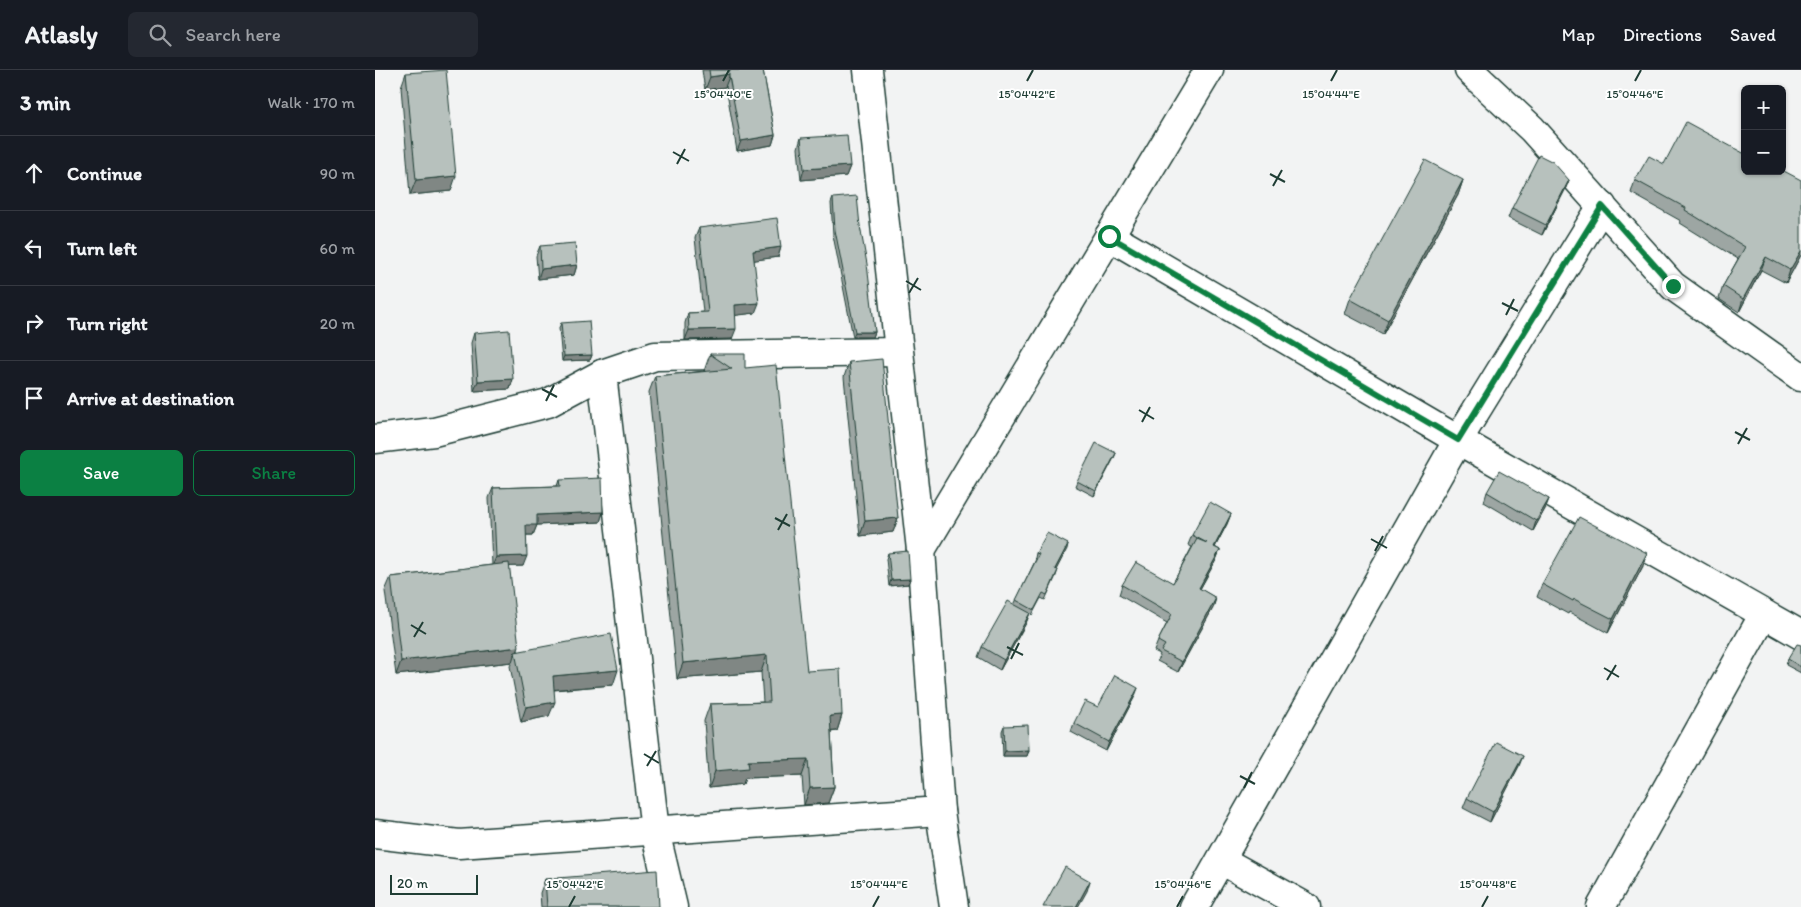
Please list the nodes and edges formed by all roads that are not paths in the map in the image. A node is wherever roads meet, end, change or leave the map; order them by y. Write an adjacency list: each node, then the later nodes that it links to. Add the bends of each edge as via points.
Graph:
1 (868, 70): 6 (street)
2 (1209, 70): 5 (street)
3 (1469, 70): 4 (street, via 1532,128)
4 (1602, 206): 8 (street, via 1673,286); 10 (street)
5 (1109, 236): 10 (street); 11 (street)
6 (898, 352): 7 (street, via 655,356); 11 (street)
7 (601, 374): 9 (street, via 548,403 434,432); 15 (street)
8 (1801, 377)
9 (375, 439)
10 (1458, 440): 12 (street); 17 (street)
11 (921, 550): 14 (street)
12 (1764, 614): 13 (street); 22 (street)
13 (1801, 635)
14 (940, 811): 15 (street); 19 (street)
15 (655, 830): 16 (street, via 459,844); 18 (street)
16 (375, 834)
17 (1221, 860): 20 (street); 21 (street)
18 (673, 907)
19 (954, 907)
20 (1194, 907)
21 (1306, 907)
22 (1601, 907)

